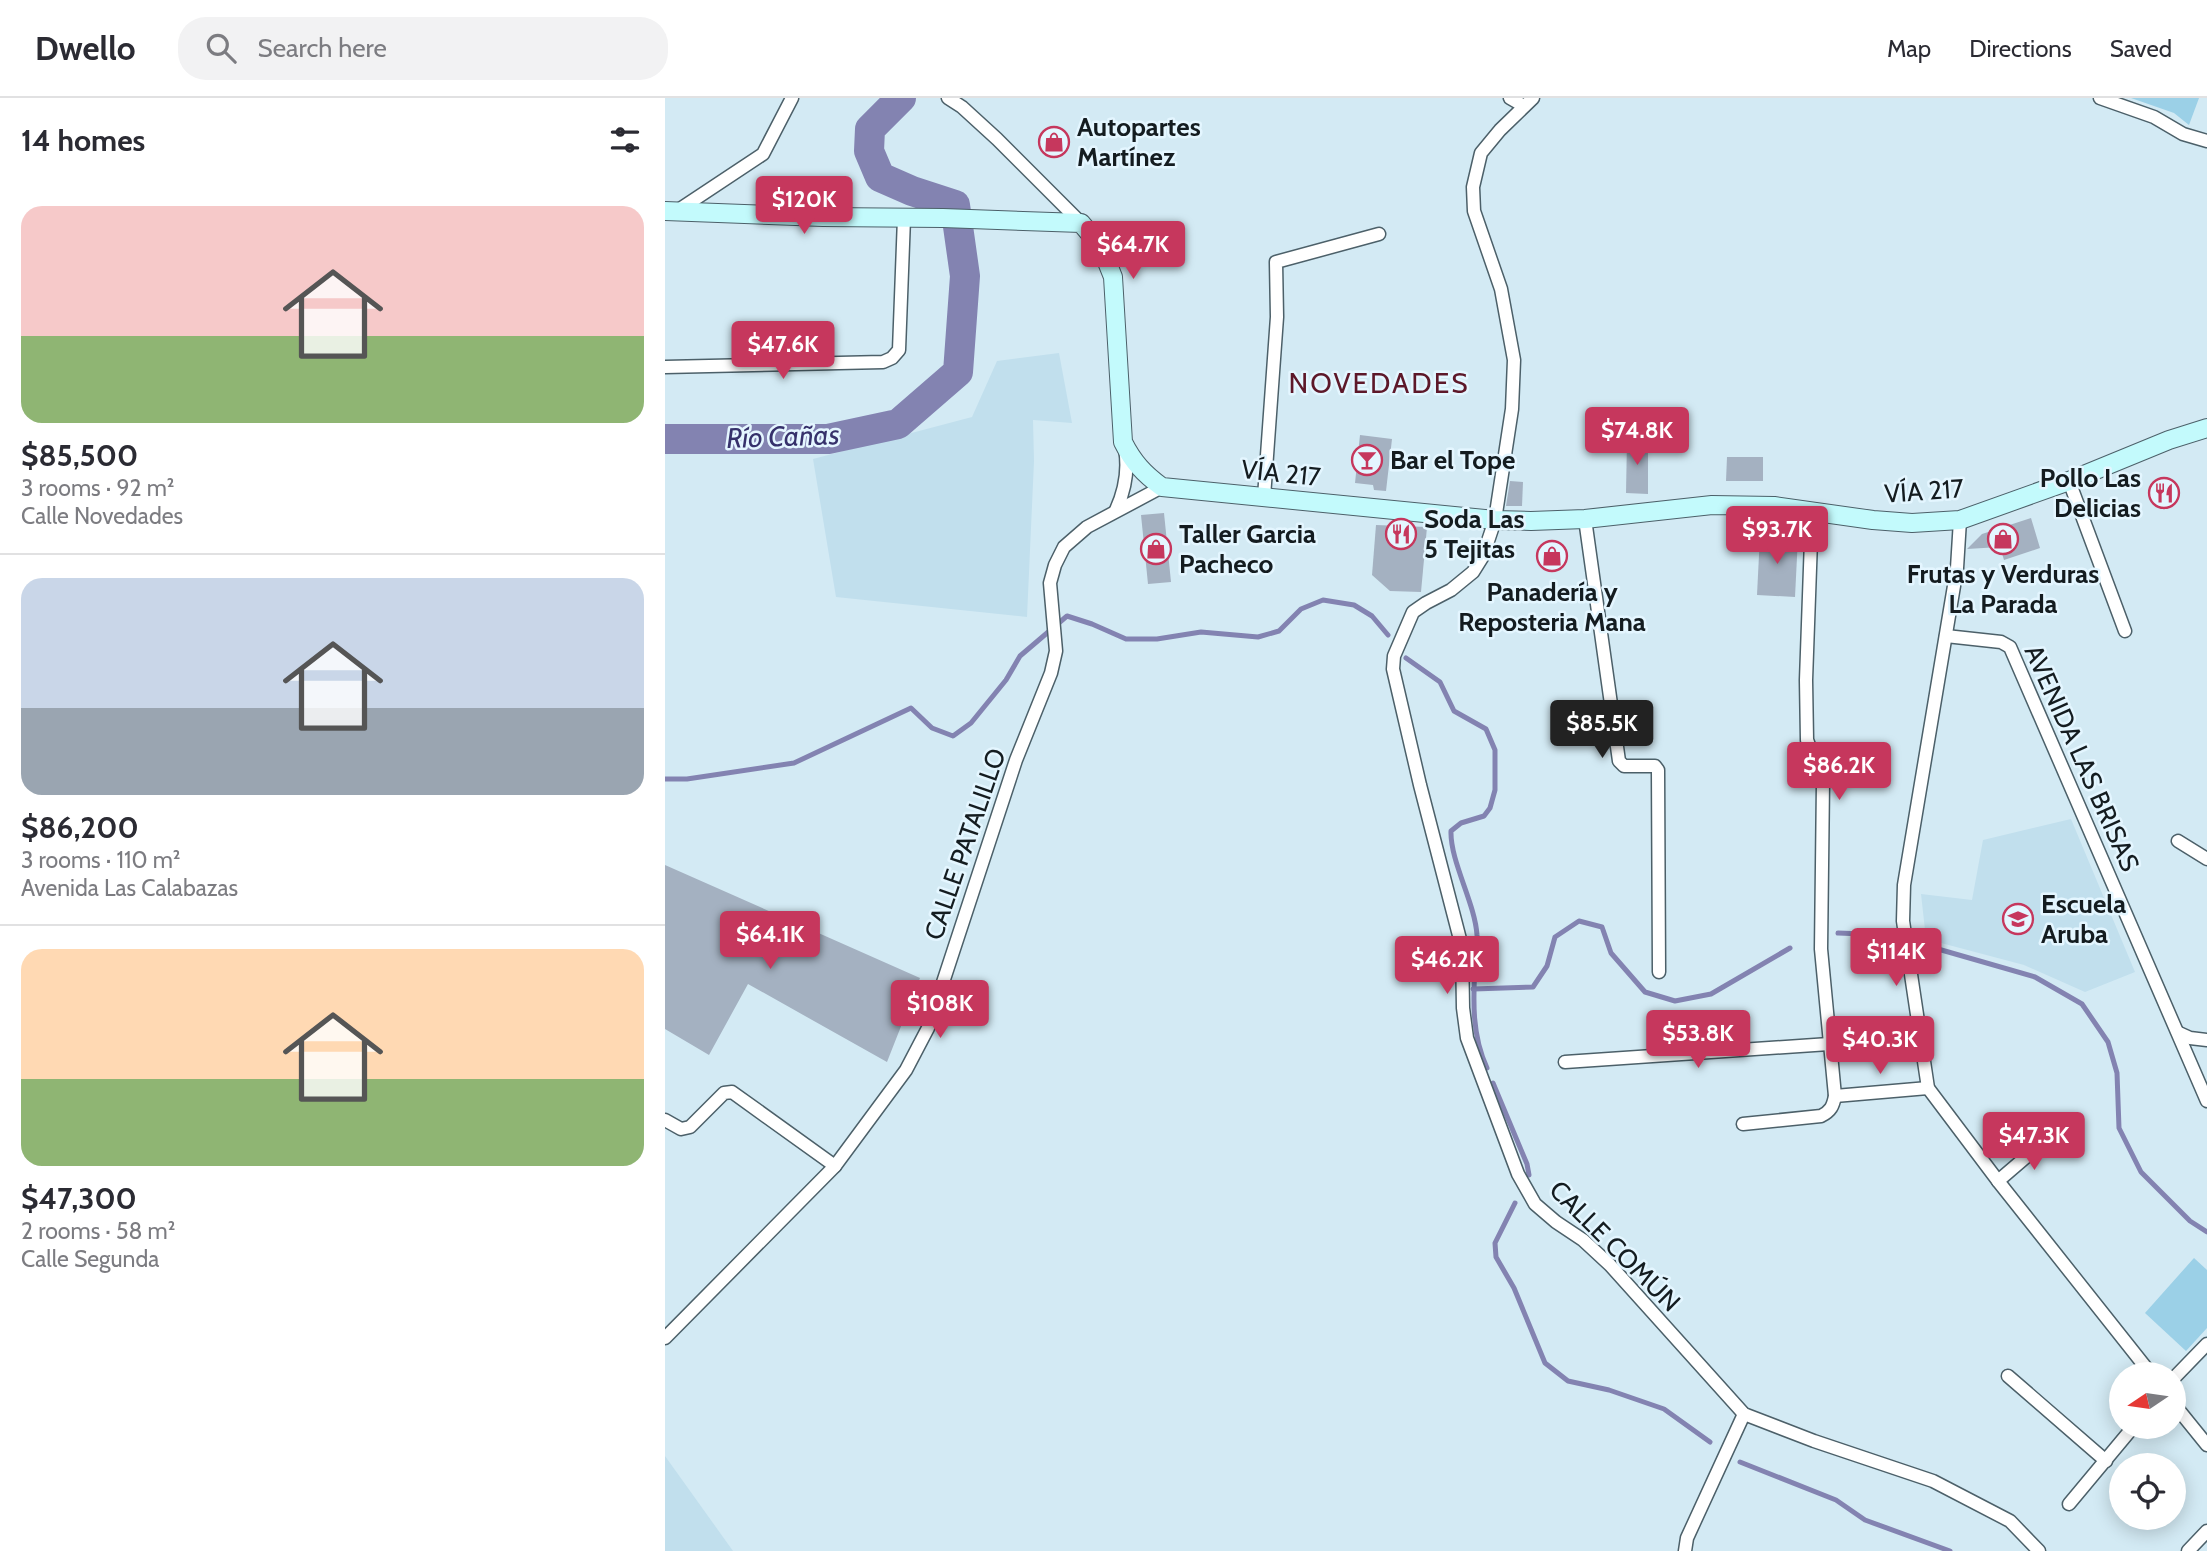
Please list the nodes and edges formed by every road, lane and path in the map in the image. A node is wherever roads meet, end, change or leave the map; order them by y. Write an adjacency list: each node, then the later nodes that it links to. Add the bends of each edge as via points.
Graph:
1 (792, 98): 7 (street, via 763,154)
2 (948, 98): 9 (street, via 997,139)
3 (1510, 98): 5 (street)
4 (2100, 98): 6 (street)
5 (1528, 102): 20 (street, CALLE COMÚN, via 1481,153 1473,187 1474,211 1501,289 1514,360 1512,409)
6 (2207, 141)
7 (671, 211): 8 (main road)
8 (904, 219): 9 (main road); 11 (street, via 898,349 892,358 883,362)
9 (1081, 223): 13 (main road, via 1101,247 1113,277)
10 (1379, 234): 16 (street, via 1276,262)
11 (665, 367)
12 (2207, 428): 14 (main road, VÍA 217)
13 (1123, 442): 15 (main road, via 1132,460); 17 (street, via 1126,477)
14 (2069, 481): 21 (main road, VÍA 217); 22 (street)
15 (1161, 487): 16 (main road, VÍA 217); 17 (street, CALLE PATALILLO)
16 (1264, 497): 20 (main road, VÍA 217)
17 (1116, 510): 37 (street, CALLE PATALILLO, via 1064,547 1055,565 1050,583 1056,651 1051,673 1016,760 928,1027 906,1070)
18 (1812, 512): 19 (main road, VÍA 217, via 1713,505); 21 (main road, VÍA 217, via 1912,523); 29 (street, via 1807,740 1823,782 1821,949)
19 (1584, 519): 20 (main road, VÍA 217); 26 (street, via 1619,761 1625,766 1655,766 1658,770)
20 (1495, 520): 44 (street, CALLE COMÚN, via 1473,572 1412,612 1393,669 1462,947 1467,1038 1518,1174 1535,1204 1610,1265)
21 (1960, 520): 23 (street)
22 (2126, 631)
23 (1946, 636): 27 (street, AVENIDA LAS BRISAS, via 2010,647); 31 (street, via 1904,885 1903,921)
24 (2178, 841): 25 (street)
25 (2207, 859)
26 (1659, 972)
27 (2179, 1032): 28 (street); 33 (street, AVENIDA LAS BRISAS)
28 (2207, 1040)
29 (1829, 1044): 30 (street); 32 (street)
30 (1565, 1062)
31 (1928, 1088): 32 (street); 38 (street)
32 (1835, 1096): 35 (street, via 1833,1106 1821,1116)
33 (2207, 1101)
34 (665, 1120): 37 (street, via 681,1129 689,1127 724,1093 733,1092)
35 (1742, 1124)
36 (2048, 1138): 38 (street)
37 (835, 1166): 39 (street, CALLE PATALILLO)
38 (1998, 1181): 41 (street)
39 (665, 1338)
40 (2207, 1344): 42 (street)
41 (2141, 1362)
42 (2186, 1366)
43 (2008, 1376): 48 (street)
44 (1744, 1414): 51 (street); 52 (street, CALLE COMÚN, via 1933,1481 2010,1521)
45 (2186, 1419): 47 (street)
46 (2124, 1439): 48 (street)
47 (2207, 1445)
48 (2106, 1461): 49 (street)
49 (2069, 1504)
50 (2207, 1531): 53 (street)
51 (1685, 1551)
52 (2039, 1551)
53 (2188, 1551)

